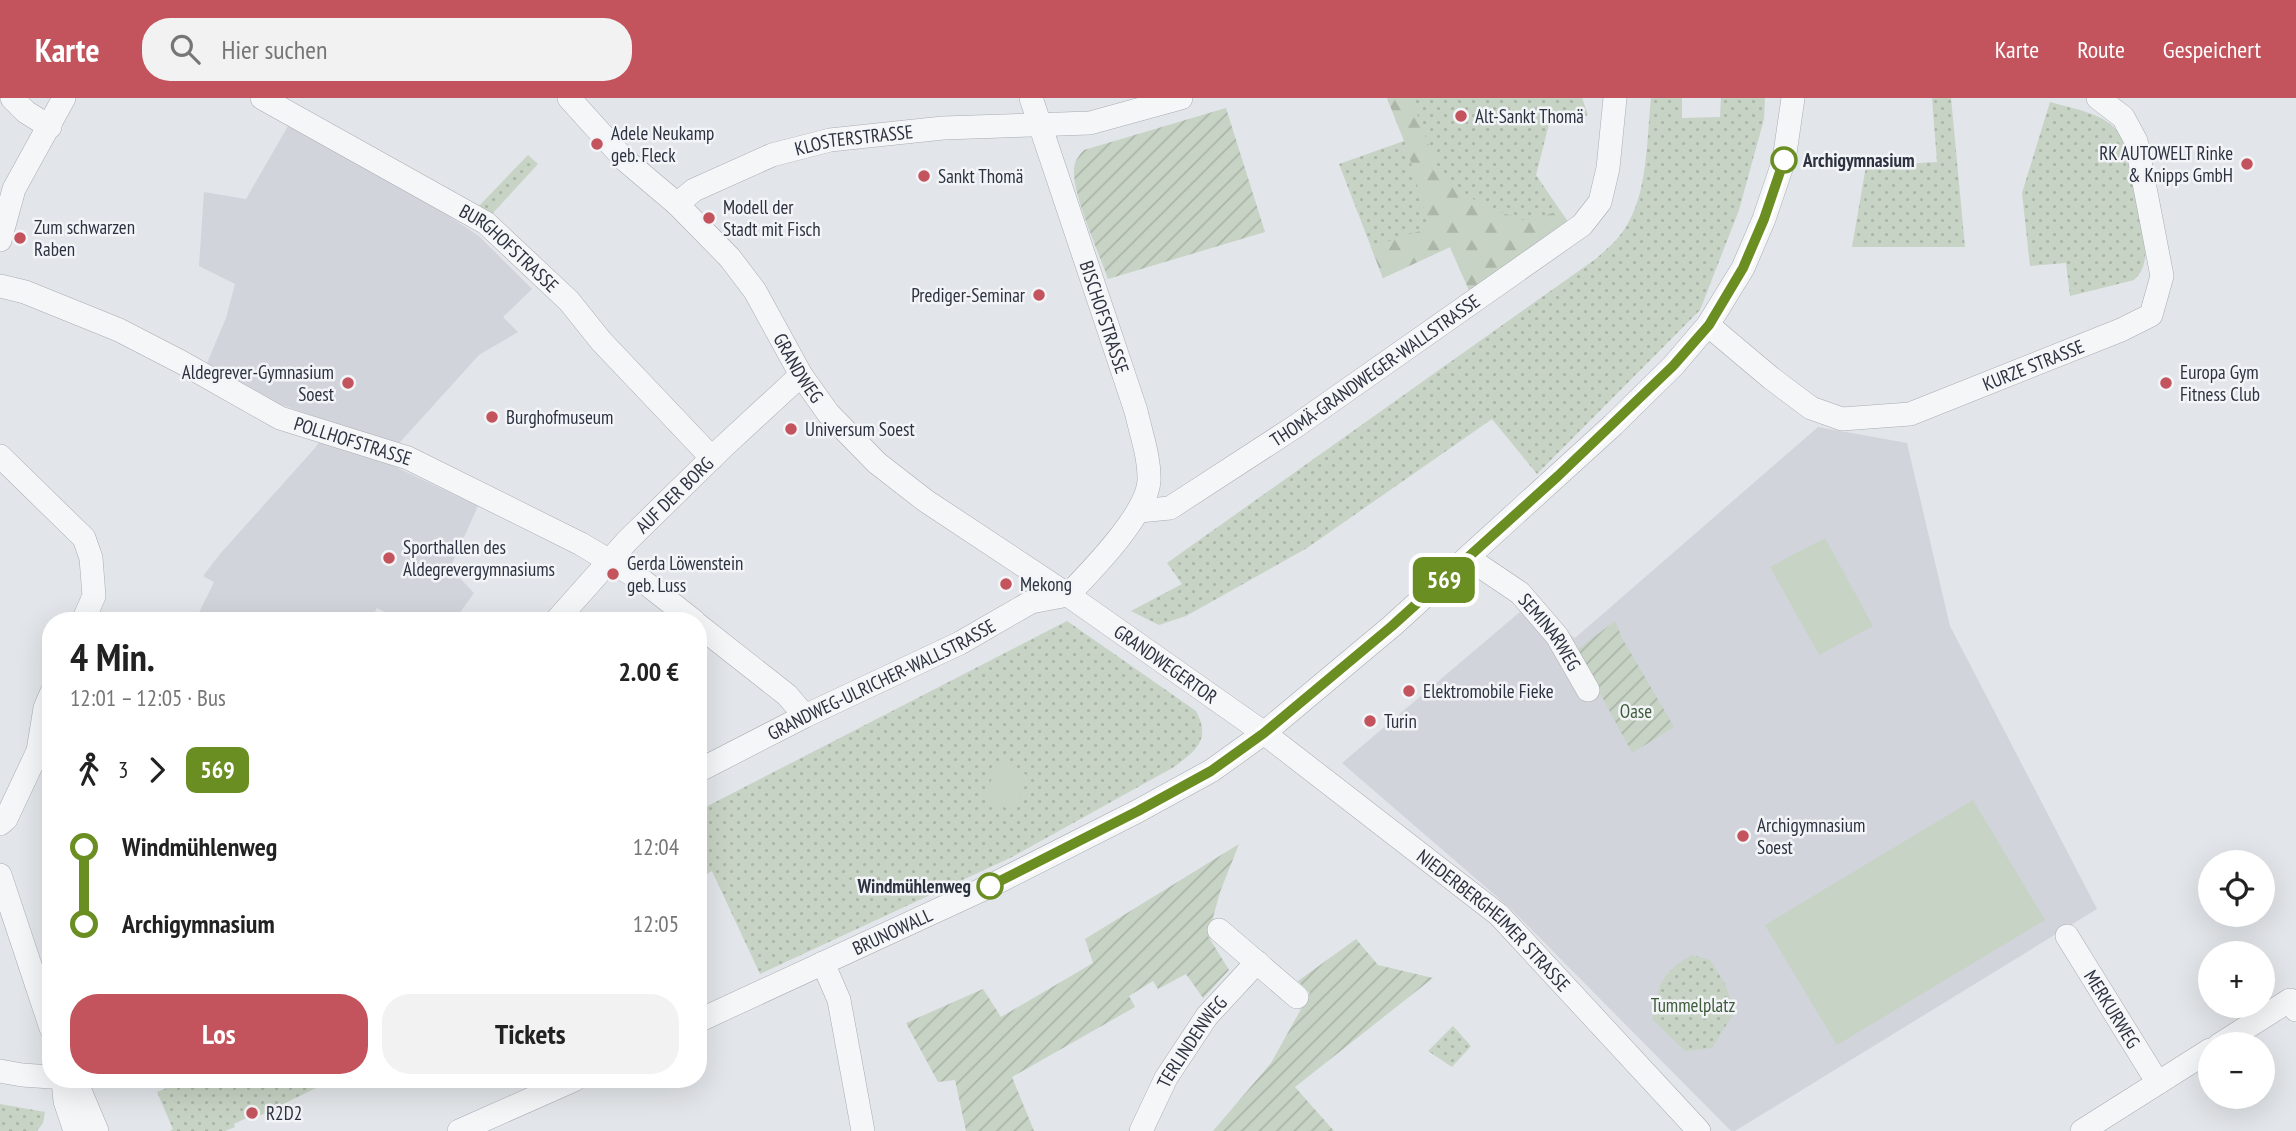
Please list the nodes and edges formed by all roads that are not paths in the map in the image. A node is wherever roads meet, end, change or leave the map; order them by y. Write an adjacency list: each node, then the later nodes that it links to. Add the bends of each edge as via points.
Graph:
1 (12, 98): 10 (street)
2 (64, 98): 10 (street)
3 (262, 98): 18 (street, BURGHOFSTRASSE, via 486,223 569,301)
4 (569, 98): 12 (street, GRANDWEG, via 625,160)
5 (1031, 98): 11 (street, BISCHOFSTRASSE)
6 (1181, 98): 11 (street, KLOSTERSTRASSE, via 1090,123)
7 (1615, 98): 19 (street, THOMÄ-GRANDWEGER-WALLSTRASSE, via 1600,202 1582,225 1170,508)
8 (1793, 98): 15 (street, BRUNOWALL, via 1784,160 1764,219 1743,268)
9 (2098, 98): 15 (street, KURZE STRASSE, via 2123,117 2136,141 2162,276 2151,315 1910,414 1842,419 1811,408)
10 (50, 127): 13 (street, via 14,189)
11 (1042, 127): 12 (street, KLOSTERSTRASSE, via 943,128 830,140 772,155 694,190); 19 (street, BISCHOFSTRASSE, via 1142,434 1149,482)
12 (677, 204): 16 (street, GRANDWEG, via 755,291)
13 (0, 240)
14 (0, 286): 21 (street, POLLHOFSTRASSE, via 119,330 280,418 408,458)
15 (1709, 325): 20 (street, BRUNOWALL, via 1613,425)
16 (801, 375): 18 (street, AUF DER BORG); 22 (street, GRANDWEG, via 828,413 877,463)
17 (0, 456): 23 (street, via 84,538 91,558 94,596)
18 (712, 458): 21 (street, AUF DER BORG)
19 (1139, 511): 22 (street)
20 (1468, 558): 27 (street, SEMINARWEG, via 1520,593 1557,636); 30 (street, BRUNOWALL)
21 (610, 560): 24 (street, AUF DER BORG); 25 (street, POLLHOFSTRASSE)
22 (1068, 595): 28 (street, GRANDWEG-ULRICHER-WALLSTRASSE, via 1031,602 960,643); 30 (street, GRANDWEGERTOR)
23 (87, 612)
24 (564, 612)
25 (683, 612)
26 (707, 632): 28 (street, via 786,695)
27 (1588, 690)
28 (804, 716): 31 (street, GRANDWEG-ULRICHER-WALLSTRASSE)
29 (42, 726): 32 (street, via 38,751)
30 (1264, 733): 36 (street, BRUNOWALL, via 1211,771 1138,811 990,886); 55 (street, NIEDERBERGHEIMER STRASSE, via 1499,915)
31 (707, 766)
32 (0, 824)
33 (0, 875): 39 (street)
34 (1219, 930): 37 (street)
35 (2067, 936): 46 (street, MERKURWEG)
36 (823, 962): 41 (street, BRUNOWALL); 53 (street, via 839,1000)
37 (1257, 962): 38 (street); 54 (street, TERLINDENWEG, via 1207,1017 1166,1078)
38 (1297, 997)
39 (42, 1001)
40 (2296, 1010): 42 (street, via 2290,1000)
41 (707, 1017)
42 (2240, 1032)
43 (2198, 1058): 46 (street)
44 (0, 1071): 45 (street)
45 (42, 1076)
46 (2158, 1083): 56 (street)
47 (555, 1088): 52 (street)
48 (71, 1096): 49 (street); 50 (street); 51 (street)
49 (56, 1131)
50 (75, 1131)
51 (97, 1131)
52 (459, 1131)
53 (863, 1131)
54 (1141, 1131)
55 (1699, 1131)
56 (2082, 1131)

